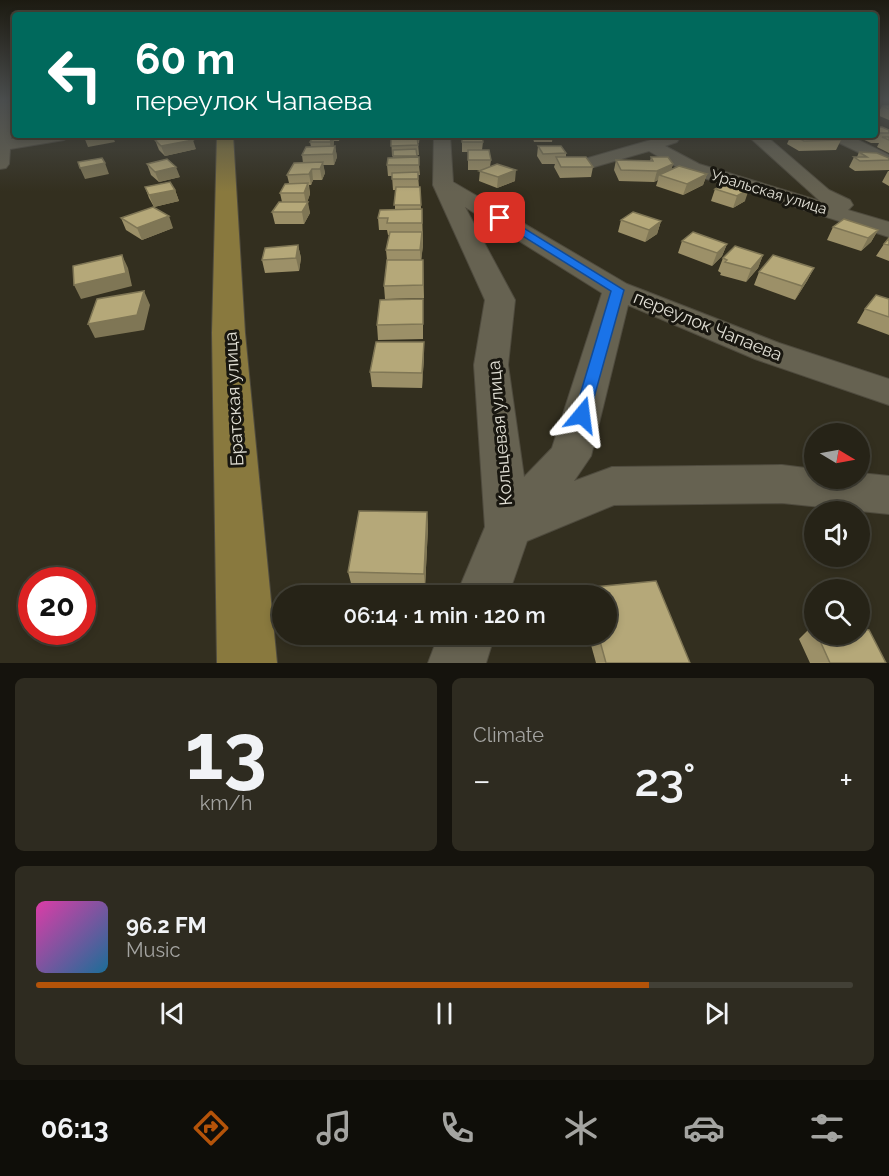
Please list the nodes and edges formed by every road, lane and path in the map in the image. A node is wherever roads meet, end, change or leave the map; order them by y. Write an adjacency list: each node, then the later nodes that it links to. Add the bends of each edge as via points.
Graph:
1 (3, 130): 8 (street)
2 (47, 138): 8 (street)
3 (225, 138): 21 (main road, Братская улица, via 229,306)
4 (442, 138): 13 (street, Кольцевая улица)
5 (676, 138): 9 (street)
6 (758, 138): 14 (street, via 822,194)
7 (841, 138): 11 (street)
8 (1, 146): 12 (street)
9 (653, 146): 10 (street); 14 (street, Уральская улица, via 692,168)
10 (594, 162)
11 (889, 162)
12 (0, 164)
13 (443, 184): 15 (street, переулок Чапаева); 18 (street, Кольцевая улица, via 500,300 491,365)
14 (887, 229)
15 (617, 290): 16 (street, переулок Чапаева, via 767,351); 18 (street, via 570,456)
16 (889, 392)
17 (889, 495): 18 (street, via 782,484 612,486)
18 (508, 526): 19 (street, Кольцевая улица)
19 (486, 585)
20 (463, 645): 22 (street)
21 (247, 663)
22 (457, 663)

